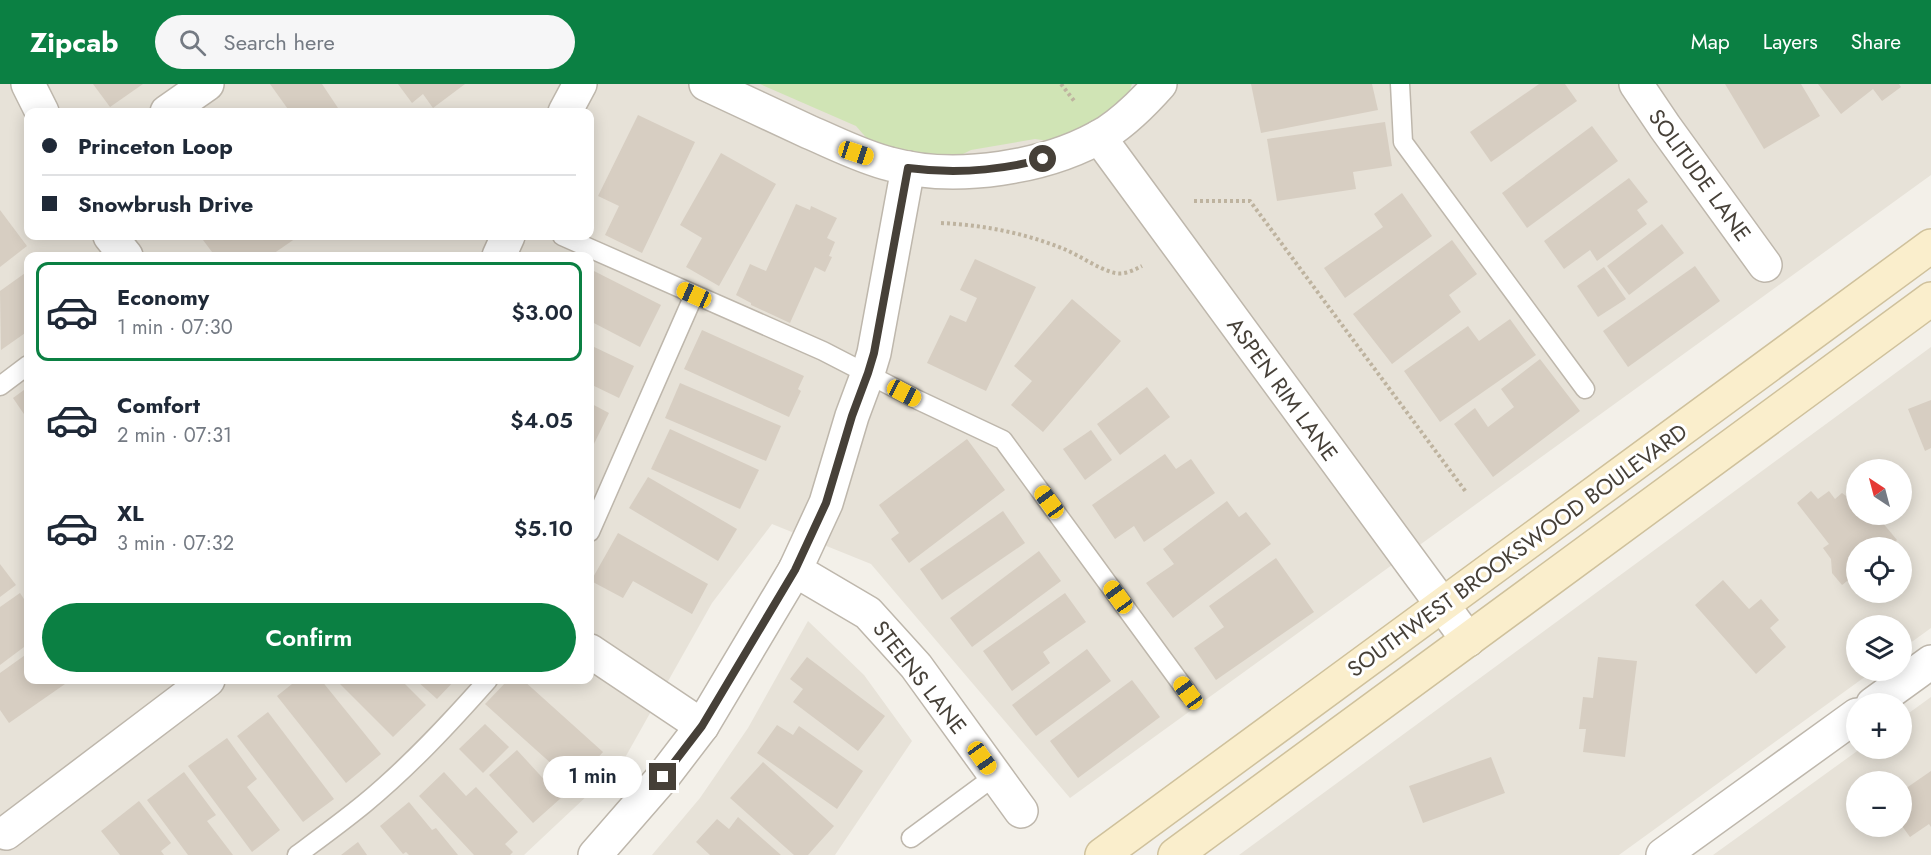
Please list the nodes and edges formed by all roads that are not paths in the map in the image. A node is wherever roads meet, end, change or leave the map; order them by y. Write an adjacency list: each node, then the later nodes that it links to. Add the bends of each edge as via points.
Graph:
1 (28, 84): 8 (street)
2 (207, 84): 9 (street)
3 (580, 84): 10 (street)
4 (706, 84): 12 (street, via 856,153)
5 (1160, 84): 11 (street)
6 (1401, 84): 23 (lane, via 1403,142)
7 (1636, 84): 17 (street, SOLITUDE LANE)
8 (40, 108)
9 (173, 108)
10 (567, 108)
11 (1099, 137): 12 (street, via 1055,155 1014,165 957,172); 26 (street, ASPEN RIM LANE)
12 (908, 168): 21 (street)
13 (113, 240): 16 (street)
14 (571, 240): 18 (lane)
15 (1931, 246): 26 (main road, SOUTHWEST BROOKSWOOD BOULEVARD)
16 (123, 252)
17 (1765, 265)
18 (694, 295): 21 (lane); 24 (lane)
19 (1931, 299): 27 (main road, SOUTHWEST BROOKSWOOD BOULEVARD)
20 (24, 368): 22 (lane)
21 (868, 373): 25 (street, via 826,503); 32 (lane, via 1003,440)
22 (0, 386)
23 (1585, 389)
24 (594, 523)
25 (795, 570): 35 (street); 36 (street, STEENS LANE, via 868,613 916,666)
26 (1442, 605): 27 (street, ASPEN RIM LANE); 42 (main road, SOUTHWEST BROOKSWOOD BOULEVARD)
27 (1468, 640): 43 (main road, SOUTHWEST BROOKSWOOD BOULEVARD)
28 (594, 654): 35 (street)
29 (1931, 662): 33 (street)
30 (484, 684): 40 (lane, via 391,781)
31 (189, 686): 38 (street)
32 (1188, 693)
33 (1888, 693)
34 (1846, 723): 44 (street)
35 (702, 726): 41 (street)
36 (995, 776): 37 (street, STEENS LANE); 39 (lane)
37 (1021, 811)
38 (10, 837)
39 (911, 838)
40 (297, 855)
41 (595, 855)
42 (1102, 855)
43 (1175, 855)
44 (1663, 855)

